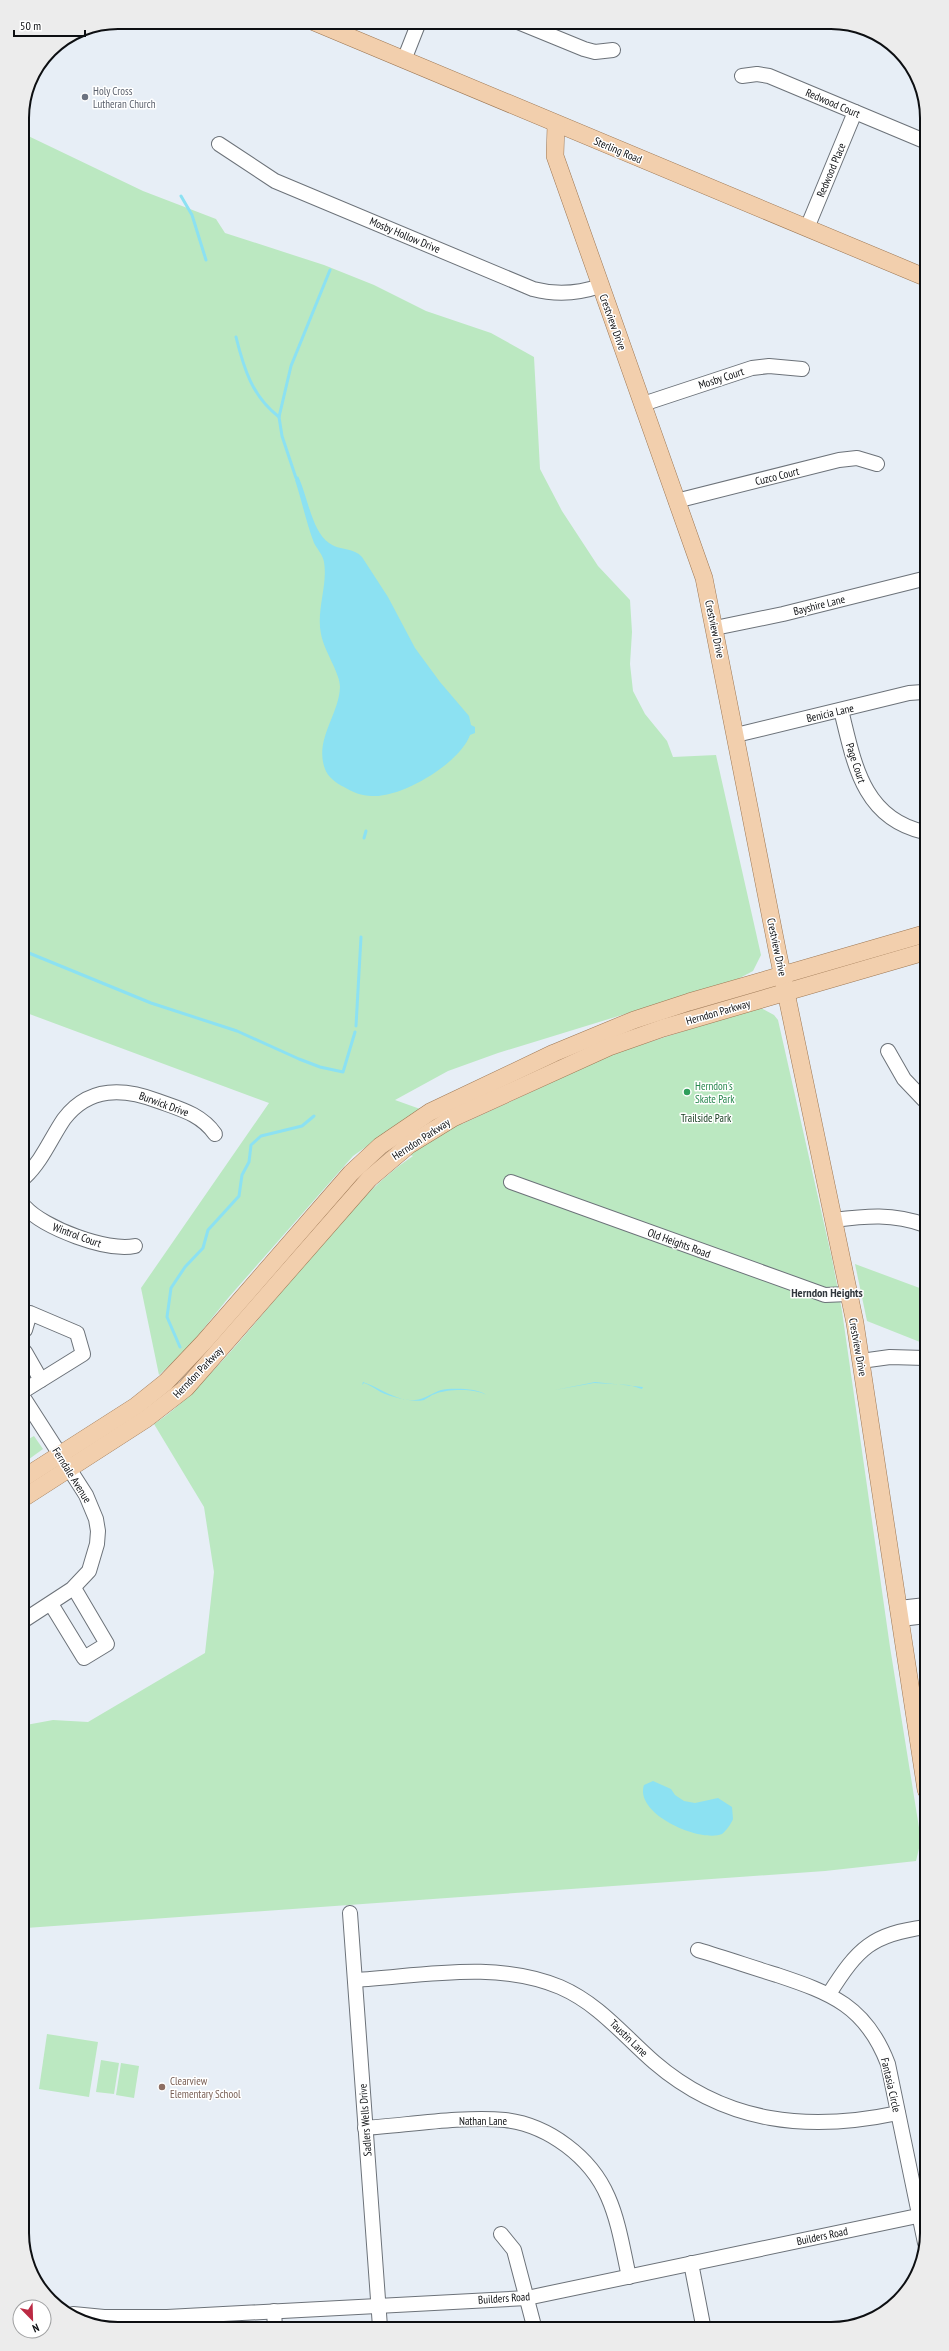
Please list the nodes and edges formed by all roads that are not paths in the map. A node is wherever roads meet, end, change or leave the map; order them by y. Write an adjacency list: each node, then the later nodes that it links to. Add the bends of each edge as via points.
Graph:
1 (331, 29): 5 (main road, Sterling Road)
2 (416, 29): 5 (street)
3 (534, 29): 4 (street, via 584,50)
4 (613, 50)
5 (404, 60): 8 (main road, Sterling Road)
6 (742, 76): 7 (street, Redwood Court, via 769,76)
7 (855, 112): 9 (street, Redwood Court); 11 (street, Redwood Place)
8 (556, 124): 11 (main road, Sterling Road); 13 (main road, Crestview Drive, via 555,156)
9 (920, 139)
10 (219, 144): 13 (street, Mosby Hollow Drive, via 275,181 533,289 561,294 576,293)
11 (807, 228): 12 (main road, Sterling Road)
12 (920, 275)
13 (600, 286): 15 (main road, Crestview Drive)
14 (802, 369): 15 (street, Mosby Court, via 769,366 752,368)
15 (642, 404): 17 (main road, Crestview Drive)
16 (877, 464): 17 (street, Cuzco Court, via 857,458 839,460)
17 (676, 501): 19 (main road, Crestview Drive, via 704,578)
18 (920, 580): 19 (street, Bayshire Lane)
19 (715, 628): 22 (main road, Crestview Drive)
20 (920, 692): 21 (street, Benicia Lane)
21 (841, 710): 22 (street, Benicia Lane); 23 (street, Page Court, via 856,769 867,793 888,816)
22 (736, 735): 26 (main road, Crestview Drive)
23 (920, 831)
24 (920, 935): 26 (main road, Herndon Parkway)
25 (920, 953): 26 (main road, Herndon Parkway)
26 (785, 984): 33 (main road, Crestview Drive); 44 (main road, Herndon Parkway, via 689,1002 603,1032 460,1096 399,1131 351,1173 210,1336 166,1382)
27 (888, 1051): 28 (street, via 904,1079)
28 (920, 1096)
29 (215, 1134): 30 (street, Burwick Drive, via 205,1122 192,1114 139,1094 112,1092 85,1101 65,1119)
30 (29, 1172)
31 (512, 1182): 36 (street, Old Heights Road, via 825,1295)
32 (29, 1210): 35 (street, Wintrol Court, via 51,1226 107,1246)
33 (833, 1220): 34 (street, via 877,1215); 36 (main road, Crestview Drive)
34 (920, 1223)
35 (135, 1246)
36 (848, 1294): 40 (main road, Crestview Drive)
37 (29, 1317): 41 (street, via 30,1314 77,1334 82,1354)
38 (920, 1358): 40 (street, via 890,1357)
39 (29, 1359): 41 (street)
40 (861, 1361): 50 (main road, Crestview Drive)
41 (42, 1380): 42 (street)
42 (29, 1388)
43 (29, 1406): 44 (street, Ferndale Avenue)
44 (65, 1462): 45 (main road, Herndon Parkway); 46 (main road, Herndon Parkway); 47 (street, Ferndale Avenue, via 92,1505 98,1531 98,1544 89,1571)
45 (29, 1476)
46 (29, 1494)
47 (74, 1588): 48 (street, Ferndale Avenue); 48 (street, via 107,1644 84,1658)
48 (51, 1604): 52 (street, Ferndale Avenue)
49 (920, 1607): 50 (street)
50 (900, 1614): 51 (street); 53 (main road, Crestview Drive)
51 (920, 1616)
52 (29, 1617)
53 (920, 1749)
54 (350, 1914): 57 (street, Sadlers Wells Drive)
55 (920, 1927): 58 (street, via 902,1930 874,1941 851,1960)
56 (698, 1950): 58 (street, Fantasia Circle)
57 (355, 1980): 59 (street, Taustin Lane, via 478,1972 499,1972 540,1980 567,1991 598,2009 654,2062 674,2077 698,2092 736,2109 770,2118 818,2123 844,2122); 60 (street, Sadlers Wells Drive)
58 (829, 1994): 59 (street, Fantasia Circle, via 852,2008 873,2033 888,2064)
59 (898, 2113): 61 (street, Fantasia Circle)
60 (365, 2128): 65 (street, Nathan Lane, via 486,2119 515,2122 546,2132 578,2155 600,2182 613,2208); 67 (street, Sadlers Wells Drive)
61 (920, 2203)
62 (920, 2216): 64 (street, Builders Road)
63 (501, 2234): 66 (street, via 514,2250)
64 (692, 2263): 65 (street, Builders Road); 75 (street)
65 (629, 2276): 66 (street, Builders Road)
66 (527, 2298): 67 (street, Builders Road); 74 (street)
67 (379, 2306): 68 (street, Builders Road); 73 (street, Sadlers Wells Drive)
68 (274, 2311): 71 (street, Builders Road); 72 (street)
69 (84, 2315): 70 (street, Builders Road)
70 (156, 2322)
71 (176, 2322)
72 (275, 2322)
73 (380, 2322)
74 (533, 2322)
75 (702, 2322)

